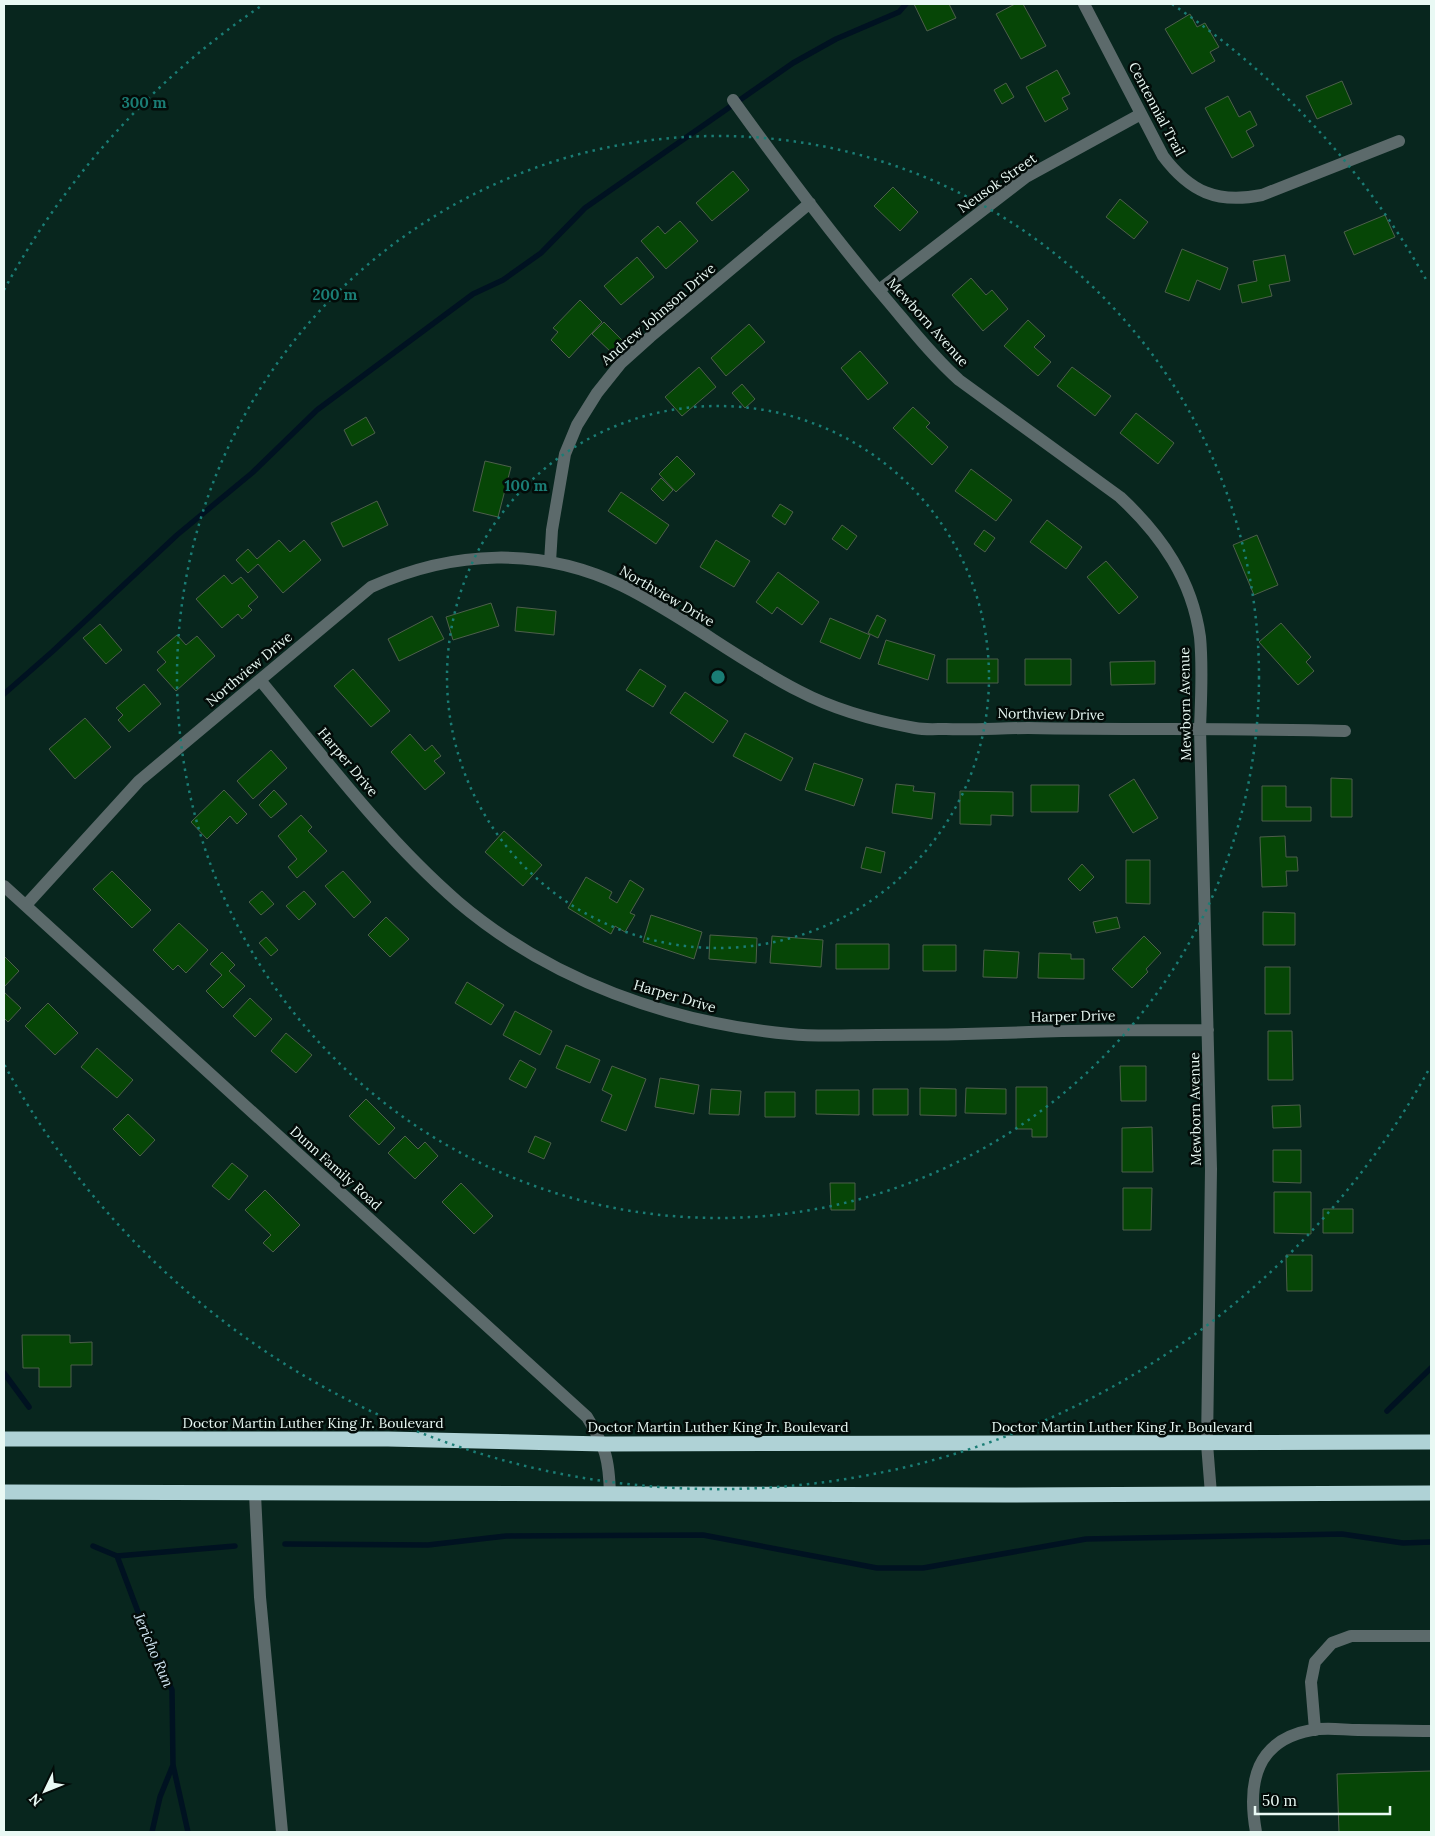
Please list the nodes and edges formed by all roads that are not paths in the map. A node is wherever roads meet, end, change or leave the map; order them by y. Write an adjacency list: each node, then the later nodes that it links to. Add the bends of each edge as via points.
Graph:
1 (1084, 4): 3 (street, Centennial Trail)
2 (733, 100): 5 (street, Mewborn Avenue)
3 (1141, 114): 4 (street, Centennial Trail, via 1174,171 1204,192 1222,198 1262,195); 6 (street, Neusok Street, via 1026,177)
4 (1399, 141)
5 (810, 203): 6 (street, Mewborn Avenue); 7 (street, Andrew Johnson Drive, via 650,337 621,363 597,392 577,425 565,454)
6 (879, 290): 9 (street, Mewborn Avenue, via 948,370 1120,497 1160,539 1185,585 1200,636)
7 (550, 562): 8 (street, Northview Drive, via 507,557 460,560 390,578 371,587); 9 (street, Northview Drive, via 578,568 622,586 801,692 879,720 919,729)
8 (260, 680): 12 (street, Northview Drive, via 138,781); 13 (street, Harper Drive, via 372,815 458,902 528,952 603,990 682,1017 793,1035)
9 (1200, 729): 10 (street, Northview Drive); 13 (street, Mewborn Avenue)
10 (1345, 731)
11 (4, 886): 12 (street, Dunn Family Road)
12 (26, 905): 16 (street, Dunn Family Road, via 587,1417)
13 (1208, 1030): 17 (street, Mewborn Avenue, via 1211,1169)
14 (4, 1439): 16 (highway, Doctor Martin Luther King Jr. Boulevard, via 388,1439)
15 (1431, 1442): 17 (highway, Doctor Martin Luther King Jr. Boulevard)
16 (603, 1444): 17 (highway, Doctor Martin Luther King Jr. Boulevard); 21 (street, Dunn Family Road, via 609,1466)
17 (1207, 1444): 22 (street, Mewborn Avenue)
18 (4, 1492): 20 (highway)
19 (1431, 1493): 22 (highway)
20 (255, 1494): 21 (highway); 26 (street, via 260,1597)
21 (610, 1494): 22 (highway)
22 (1211, 1494)
23 (1431, 1636): 24 (street, via 1352,1636 1332,1642 1315,1662 1312,1676)
24 (1314, 1730): 25 (street); 27 (street, via 1294,1734 1276,1745 1255,1773 1252,1800)
25 (1431, 1731)
26 (282, 1832)
27 (1256, 1832)

